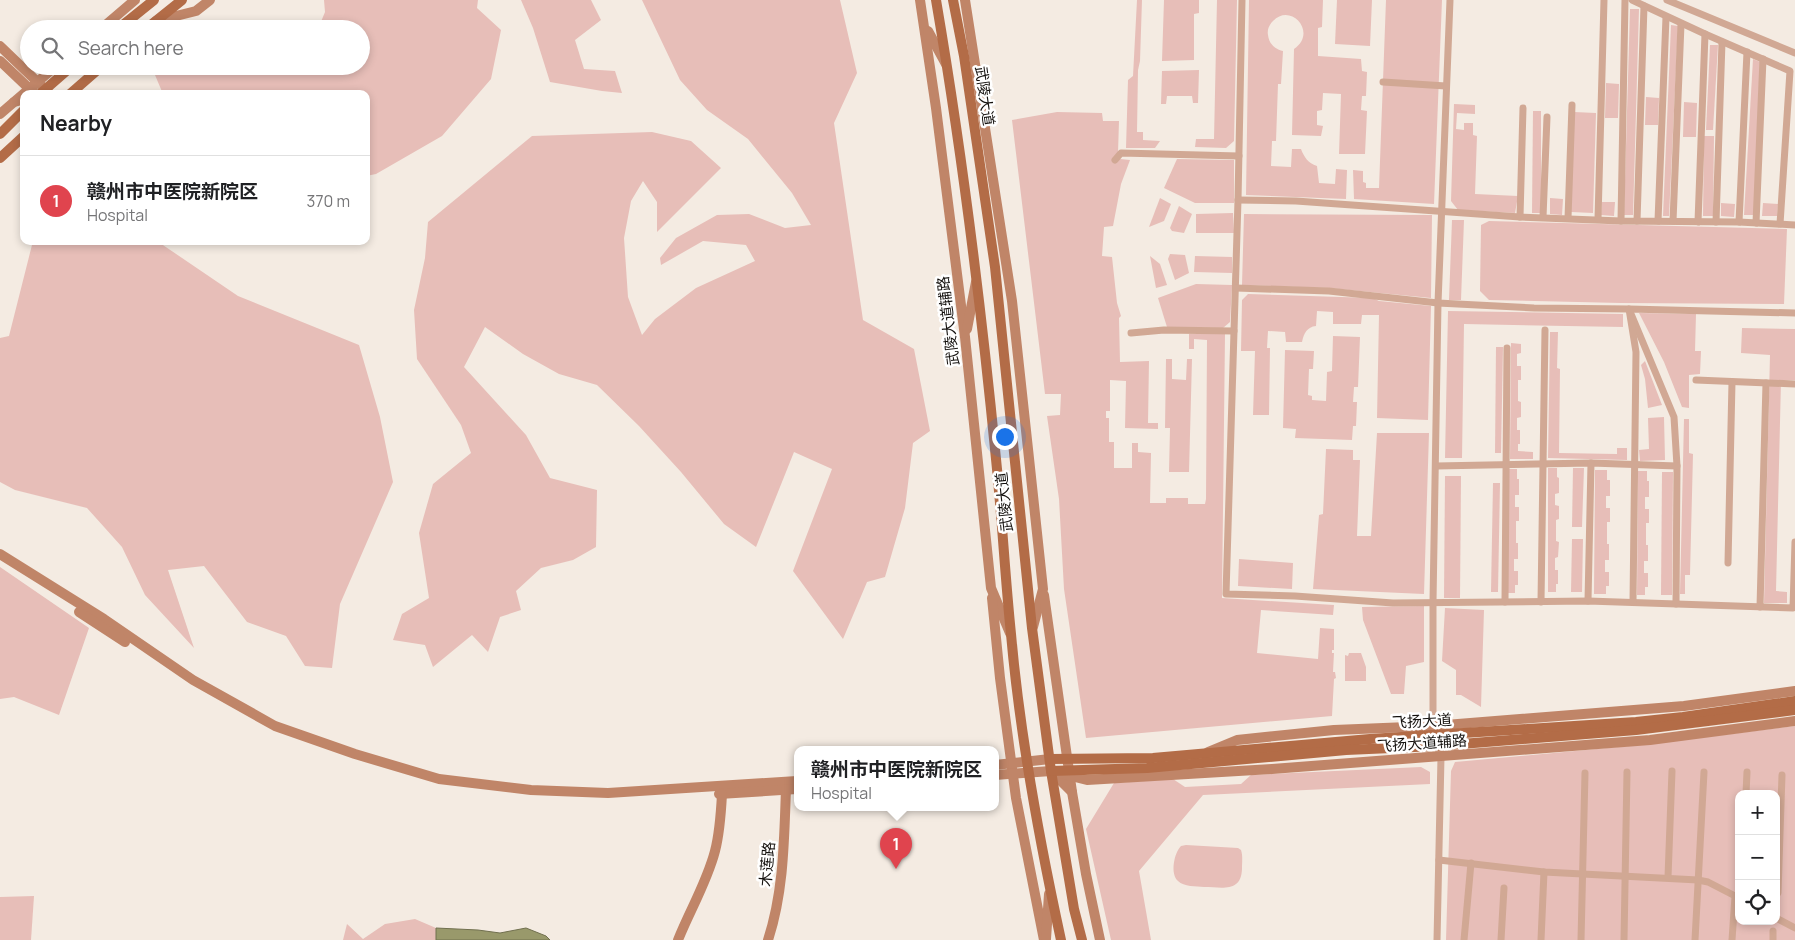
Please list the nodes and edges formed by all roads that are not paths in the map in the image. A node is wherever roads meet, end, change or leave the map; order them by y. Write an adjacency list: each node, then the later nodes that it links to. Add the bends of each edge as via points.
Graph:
1 (135, 0): 17 (street)
2 (154, 0): 18 (main road)
3 (182, 0): 19 (main road)
4 (210, 0): 20 (street, via 196,11)
5 (920, 0): 21 (street, 武陵大道辅路)
6 (936, 0): 31 (main road, 武陵大道)
7 (954, 0): 28 (main road, 武陵大道)
8 (1242, 0): 49 (street)
9 (1450, 0): 38 (street)
10 (1604, 0): 57 (street)
11 (1625, 0): 58 (street)
12 (1632, 0): 15 (street)
13 (1667, 0): 27 (street)
14 (966, 4): 28 (street); 71 (street)
15 (1644, 6): 16 (street); 59 (street)
16 (1666, 17): 22 (street); 60 (street)
17 (112, 20)
18 (129, 20)
19 (157, 20)
20 (160, 20)
21 (924, 23): 31 (street); 78 (street, 武陵大道辅路)
22 (1681, 24): 23 (street); 61 (street)
23 (1705, 34): 24 (street); 62 (street)
24 (1722, 42): 26 (street); 63 (street)
25 (0, 46): 32 (street)
26 (1747, 52): 29 (street); 64 (street)
27 (1795, 54)
28 (964, 56): 68 (main road, 武陵大道)
29 (1763, 59): 65 (street); 66 (street, via 1790,71)
30 (0, 61): 39 (street)
31 (948, 67): 69 (main road, 武陵大道)
32 (20, 69)
33 (26, 75): 39 (street)
34 (50, 75): 39 (street)
35 (60, 75): 39 (main road)
36 (92, 75): 40 (main road)
37 (1382, 82): 38 (street)
38 (1446, 86): 53 (street)
39 (39, 90)
40 (75, 90)
41 (19, 101): 44 (street)
42 (1572, 105): 56 (street)
43 (1523, 108): 54 (street)
44 (0, 114)
45 (20, 114): 47 (main road)
46 (1547, 117): 55 (street)
47 (0, 134)
48 (20, 140): 50 (main road)
49 (1239, 156): 51 (street, via 1121,153); 52 (street)
50 (0, 158)
51 (1115, 160)
52 (1238, 200): 53 (street); 70 (street)
53 (1442, 211): 54 (street); 72 (street)
54 (1520, 217): 55 (street)
55 (1543, 217): 56 (street)
56 (1568, 218): 57 (street)
57 (1598, 219): 58 (street)
58 (1621, 221): 59 (street)
59 (1637, 221): 60 (street)
60 (1658, 221): 61 (street)
61 (1673, 221): 62 (street)
62 (1698, 222): 63 (street)
63 (1716, 222): 64 (street)
64 (1739, 222): 65 (street)
65 (1756, 223): 66 (street)
66 (1780, 224): 67 (street)
67 (1795, 225)
68 (995, 267): 71 (street); 103 (main road, 武陵大道)
69 (976, 281): 78 (street); 104 (main road, 武陵大道, via 997,460)
70 (1236, 288): 72 (street, via 1329,291); 76 (street)
71 (1012, 301): 95 (street)
72 (1438, 303): 73 (street); 88 (street)
73 (1629, 309): 74 (street); 86 (street, via 1636,352); 89 (street, via 1674,416)
74 (1795, 312)
75 (1545, 330): 85 (street)
76 (1234, 331): 77 (street); 97 (street, via 1226,594 1393,603)
77 (1131, 333)
78 (965, 337): 94 (street, 武陵大道辅路)
79 (1507, 348): 87 (street)
80 (1696, 380): 81 (street)
81 (1732, 382): 82 (street); 93 (street)
82 (1766, 383): 83 (street); 102 (street)
83 (1795, 384)
84 (1591, 463): 85 (street); 86 (street); 96 (street)
85 (1544, 464): 87 (street); 99 (street)
86 (1634, 464): 89 (street); 100 (street)
87 (1506, 465): 88 (street); 98 (street)
88 (1436, 466): 97 (street)
89 (1677, 466): 101 (street)
90 (1795, 542): 102 (street, via 1793,608)
91 (0, 554): 138 (street, via 193,680 276,726 440,779 531,790 608,793)
92 (0, 562): 143 (street, via 189,686 272,730 352,759 437,784 531,795 608,798)
93 (1728, 563)
94 (991, 588): 104 (street, 武陵大道辅路); 127 (street)
95 (1043, 590): 103 (street); 124 (street)
96 (1588, 601): 99 (street); 100 (street)
97 (1433, 602): 98 (street); 115 (street)
98 (1505, 602): 99 (street)
99 (1542, 602)
100 (1633, 602): 101 (street)
101 (1676, 604): 102 (street)
102 (1760, 607)
103 (1032, 628): 123 (main road, 武陵大道)
104 (1011, 636): 125 (main road, 武陵大道)
105 (1795, 690): 106 (street, 飞扬大道辅路)
106 (1742, 697): 108 (street); 111 (street, 飞扬大道辅路, via 1684,706)
107 (1795, 701): 108 (main road, 飞扬大道)
108 (1775, 704): 114 (main road, 飞扬大道, via 1683,717)
109 (1795, 710): 110 (main road, 飞扬大道)
110 (1749, 715): 116 (street); 118 (main road, 飞扬大道, via 1636,730)
111 (1554, 716): 114 (street); 115 (street, 飞扬大道辅路)
112 (1795, 721): 116 (street, 飞扬大道辅路)
113 (1334, 730): 115 (street, 飞扬大道辅路); 117 (street); 121 (street, 飞扬大道辅路, via 1237,740)
114 (1523, 730): 115 (main road, 飞扬大道)
115 (1433, 731): 117 (main road, 飞扬大道); 119 (street)
116 (1714, 732): 120 (street, 飞扬大道辅路)
117 (1370, 739): 121 (main road, 飞扬大道)
118 (1493, 741): 119 (main road, 飞扬大道); 120 (street)
119 (1437, 746): 122 (street); 135 (main road, 飞扬大道, via 1346,750)
120 (1532, 749): 122 (street, 飞扬大道辅路)
121 (1204, 754): 124 (main road, 飞扬大道)
122 (1440, 757): 135 (street, 飞扬大道辅路, via 1087,780); 144 (street)
123 (1050, 759): 124 (main road, 飞扬大道); 125 (street); 129 (main road, 武陵大道)
124 (1067, 759): 135 (street)
125 (1026, 762): 127 (street); 134 (main road, 武陵大道)
126 (999, 766): 127 (street)
127 (1012, 768): 133 (street); 134 (street); 161 (street)
128 (1672, 770): 149 (street)
129 (1051, 771): 134 (street); 135 (main road, 飞扬大道); 142 (street); 163 (main road, 武陵大道)
130 (1627, 772): 148 (street)
131 (1704, 772): 150 (street)
132 (1747, 772): 141 (street)
133 (999, 773)
134 (1029, 773): 152 (main road, 武陵大道)
135 (1069, 773): 142 (street)
136 (1585, 773): 147 (street)
137 (1782, 775): 151 (street)
138 (794, 781)
139 (786, 789): 140 (street); 143 (street); 160 (street, 木莲路, via 784,858)
140 (794, 789)
141 (1746, 790)
142 (1072, 792): 164 (street)
143 (722, 794): 159 (street, via 715,851)
144 (1439, 860): 145 (street); 165 (street)
145 (1471, 863): 146 (street); 166 (street)
146 (1544, 872): 147 (street); 168 (street)
147 (1584, 873): 148 (street); 169 (street)
148 (1626, 875): 149 (street); 170 (street)
149 (1668, 877): 150 (street)
150 (1698, 880): 154 (street); 171 (street)
151 (1778, 880)
152 (1050, 888): 161 (street); 162 (main road, 武陵大道)
153 (1504, 888): 167 (street)
154 (1735, 896)
155 (1735, 914): 172 (street)
156 (1780, 920): 157 (street)
157 (1795, 928)
158 (1773, 931): 173 (street)
159 (678, 940)
160 (768, 940)
161 (1045, 940)
162 (1061, 940)
163 (1082, 940)
164 (1100, 940)
165 (1437, 940)
166 (1464, 940)
167 (1501, 940)
168 (1541, 940)
169 (1582, 940)
170 (1624, 940)
171 (1695, 940)
172 (1732, 940)
173 (1773, 940)

